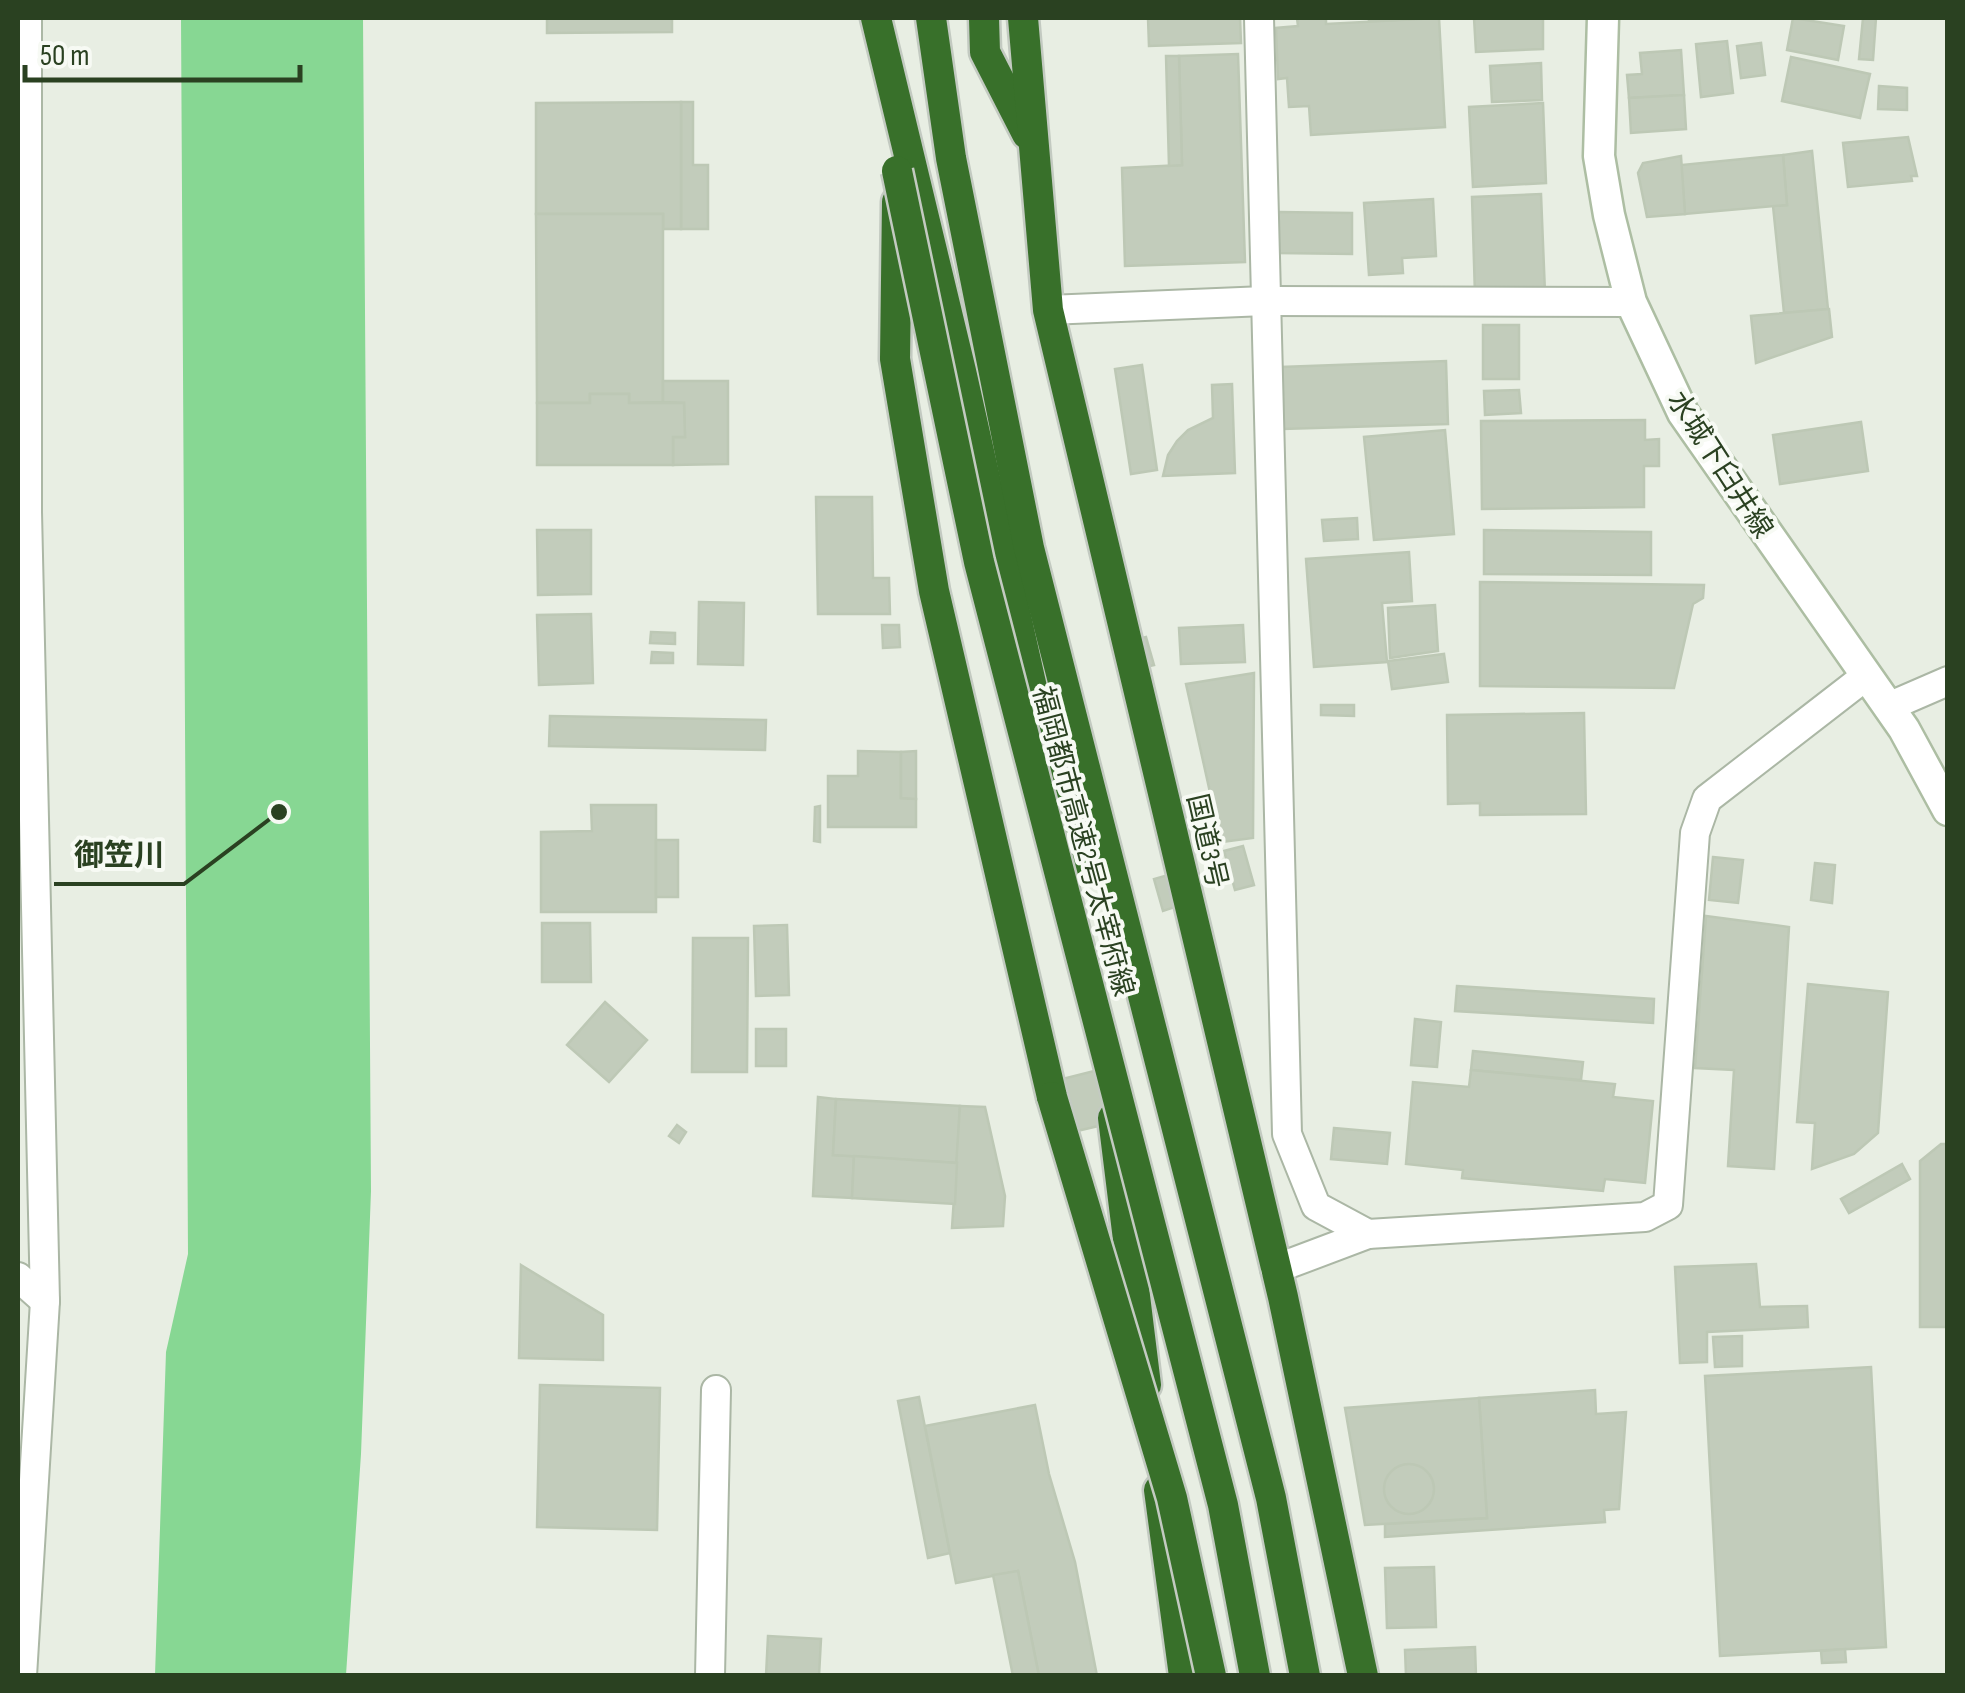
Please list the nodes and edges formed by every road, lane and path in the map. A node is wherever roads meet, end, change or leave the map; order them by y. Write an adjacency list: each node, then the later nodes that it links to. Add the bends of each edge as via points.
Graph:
1 (27, 18): 13 (street)
2 (875, 18): 9 (highway, 福岡都市高速2号太宰府線); 25 (highway, via 1090,952)
3 (931, 18): 28 (highway, 福岡都市高速2号太宰府線, via 951,158 1029,548 1271,1498)
4 (984, 18): 8 (highway, via 985,52)
5 (1023, 18): 8 (highway, 国道3号)
6 (1259, 18): 10 (street)
7 (1604, 18): 11 (main road, 水城下臼井線, via 1599,156)
8 (1034, 149): 12 (highway, 国道3号)
9 (897, 171): 26 (highway, bridge, via 895,359 934,591 1052,1097 1172,1498); 27 (highway, 福岡都市高速2号太宰府線, bridge, via 979,562 1223,1505)
10 (1265, 301): 11 (street); 12 (street); 18 (street, via 1287,1134 1316,1206)
11 (1631, 302): 14 (main road, 水城下臼井線, via 1683,414)
12 (1048, 310): 19 (highway, 国道3号)
13 (22, 512): 21 (street)
14 (1866, 676): 16 (main road, 水城下臼井線); 18 (street, via 1707,799 1695,834 1668,1205 1645,1217)
15 (1948, 681): 16 (street)
16 (1888, 707): 17 (main road, 水城下臼井線)
17 (1948, 810)
18 (1368, 1234): 19 (street)
19 (1275, 1270): 29 (highway, 国道3号)
20 (18, 1278): 21 (street)
21 (45, 1301): 23 (street)
22 (716, 1390): 24 (street)
23 (22, 1676)
24 (710, 1676)
25 (1184, 1676)
26 (1211, 1676)
27 (1256, 1676)
28 (1305, 1676)
29 (1362, 1676)

